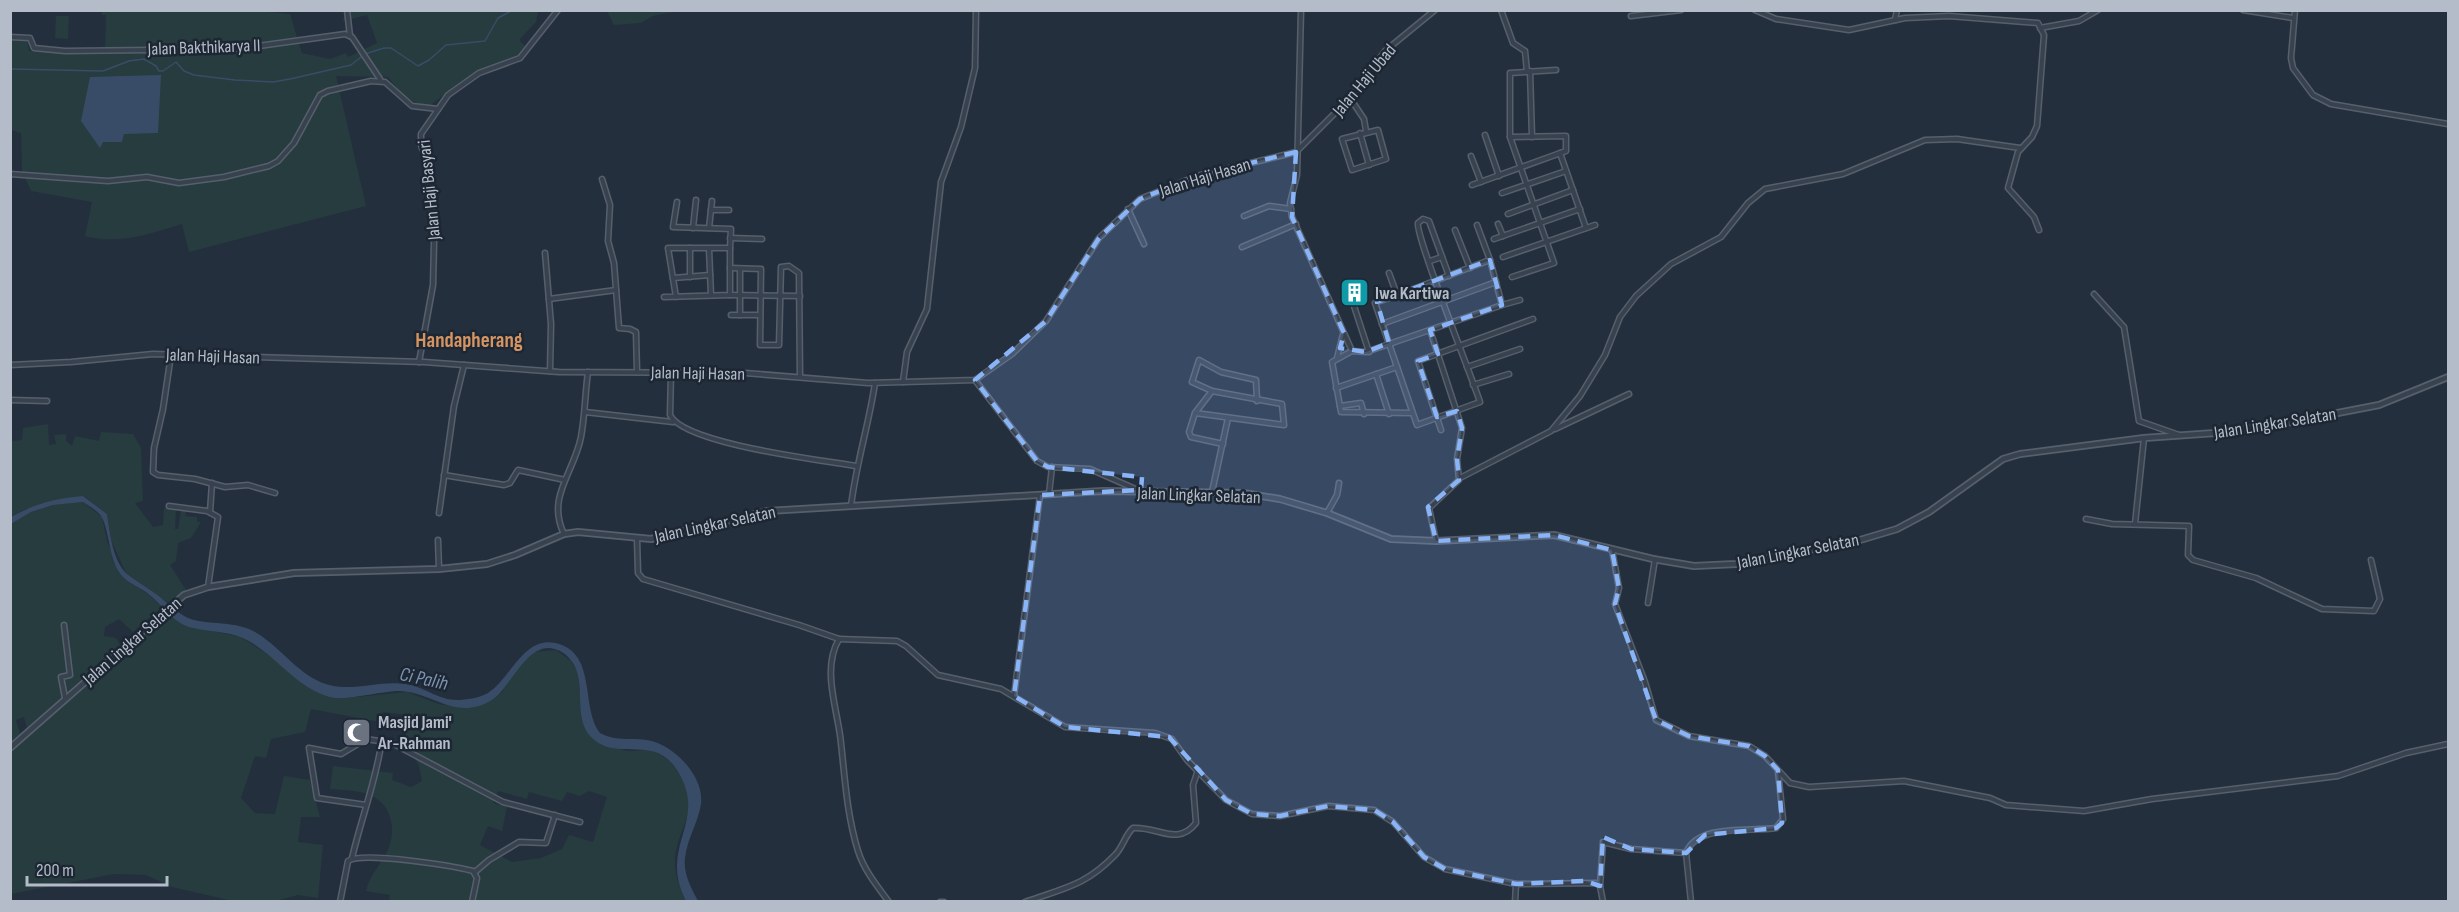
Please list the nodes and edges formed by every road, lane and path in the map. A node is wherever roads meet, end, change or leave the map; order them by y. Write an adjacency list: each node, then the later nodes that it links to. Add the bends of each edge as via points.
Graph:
1 (347, 10): 17 (street)
2 (558, 10): 23 (street, Jalan Haji Basyari, via 520,58 469,79 448,95)
3 (976, 10): 139 (street, via 975,68 961,127 941,182 928,303 907,352)
4 (1301, 10): 31 (street)
5 (1435, 10): 22 (street, Jalan Haji Ubad, via 1385,51)
6 (1501, 10): 20 (street, via 1513,43 1525,51)
7 (1681, 10): 13 (street)
8 (1755, 10): 15 (street, via 1776,19 1848,30)
9 (1897, 10): 15 (street)
10 (2098, 10): 16 (street, via 2084,20)
11 (2243, 10): 14 (street)
12 (2295, 10): 14 (street)
13 (1630, 16)
14 (2293, 18): 24 (street, via 2293,68 2313,95 2331,104)
15 (1895, 20): 16 (street, via 1949,16 2038,23)
16 (2040, 28): 30 (street, via 2044,35 2037,126)
17 (350, 36): 18 (street, Jalan Bakthikarya II, via 237,48 65,51 34,48 30,38); 21 (street)
18 (10, 37)
19 (1556, 70): 20 (street)
20 (1528, 71): 28 (street, via 1510,73); 29 (street)
21 (380, 80): 23 (street, via 408,104); 37 (street, via 326,92 318,98 307,124 278,161 224,177 179,183 147,177 108,181)
22 (1350, 98): 25 (street, via 1364,119); 31 (street, Jalan Haji Ubad)
23 (438, 109): 124 (street, Jalan Haji Basyari, via 420,137 429,170 434,243 433,285)
24 (2448, 124)
25 (1366, 131): 26 (street); 34 (street, via 1378,130 1386,159)
26 (1360, 133): 34 (street); 34 (street, via 1342,140 1352,170)
27 (1485, 135): 38 (street)
28 (1510, 136): 29 (street); 35 (street)
29 (1532, 136): 32 (street, via 1566,135 1566,151)
30 (2020, 148): 65 (street, via 2008,188 2034,217); 158 (street, via 1957,139 1925,140 1843,174 1765,189 1748,202 1720,237 1671,264 1636,296 1620,317 1605,355 1580,396)
31 (1296, 152): 49 (street, Jalan Haji Hasan, via 1176,183 1140,199); 50 (street, via 1298,175)
32 (1560, 153): 35 (street); 36 (street)
33 (1471, 156): 40 (street)
34 (1369, 165)
35 (1520, 168): 38 (street); 42 (street)
36 (1566, 171): 42 (street); 43 (street)
37 (10, 174)
38 (1499, 176): 40 (street)
39 (602, 179): 92 (street, via 610,205 608,241)
40 (1481, 182): 41 (street)
41 (1472, 185)
42 (1526, 186): 44 (street); 48 (street)
43 (1573, 190): 48 (street); 51 (street)
44 (1502, 193)
45 (696, 200): 61 (street)
46 (712, 201): 52 (street)
47 (677, 202): 61 (street, via 673,227)
48 (1533, 205): 54 (street); 58 (street)
49 (1128, 209): 71 (street); 137 (street, Jalan Haji Hasan, via 1099,238 1046,321 1012,354)
50 (1291, 209): 55 (street, via 1269,206); 56 (street)
51 (1580, 209): 58 (street); 63 (street)
52 (711, 210): 53 (street); 62 (street)
53 (729, 210)
54 (1508, 214)
55 (1244, 216)
56 (1296, 224): 72 (street); 115 (street)
57 (1498, 224): 66 (street)
58 (1539, 224): 66 (street); 70 (street)
59 (1477, 225): 79 (street)
60 (1595, 225): 63 (street)
61 (693, 228): 62 (street)
62 (710, 228): 67 (street, via 731,229)
63 (1586, 228): 70 (street)
64 (1455, 230): 82 (street)
65 (2039, 230)
66 (1503, 236): 69 (street)
67 (730, 238): 68 (street); 74 (street)
68 (762, 239)
69 (1494, 239)
70 (1546, 243): 78 (street); 88 (street, via 1554,262)
71 (1144, 244)
72 (1242, 247)
73 (690, 248): 75 (street); 87 (street); 89 (street, via 670,246 666,250)
74 (730, 248): 75 (street); 81 (street)
75 (709, 249): 85 (street)
76 (544, 253): 103 (street)
77 (1442, 256): 80 (street); 80 (street, via 1429,221 1423,219 1417,229); 86 (street)
78 (1503, 257)
79 (1490, 260): 82 (street); 91 (street)
80 (1430, 261): 90 (street)
81 (730, 268): 83 (street); 95 (street)
82 (1470, 268): 86 (street)
83 (741, 269): 93 (street); 96 (street, via 761,269)
84 (1389, 273): 97 (street)
85 (710, 275): 87 (street); 98 (street)
86 (1449, 276): 90 (street)
87 (690, 277): 89 (street)
88 (1512, 277)
89 (673, 278): 102 (street)
90 (1436, 280): 97 (street); 106 (street)
91 (1496, 282): 106 (street); 107 (street)
92 (616, 290): 103 (street); 131 (street, via 619,328 636,332)
93 (740, 294): 95 (street); 96 (street); 109 (street)
94 (2094, 294): 159 (street, via 2124,327 2139,421)
95 (730, 295): 98 (street)
96 (760, 295): 99 (street); 110 (street)
97 (1397, 295): 113 (street, via 1375,303)
98 (711, 296): 102 (street)
99 (780, 296): 100 (street); 100 (street, via 779,270 789,266 799,273); 110 (street, via 779,345 758,344)
100 (800, 296): 135 (street)
101 (664, 297): 102 (street)
102 (676, 297)
103 (549, 298): 129 (street)
104 (1352, 300): 120 (street)
105 (1520, 300): 107 (street)
106 (1443, 302): 112 (street); 113 (street)
107 (1502, 305): 112 (street)
108 (731, 315): 109 (street)
109 (740, 315): 110 (street)
110 (760, 315)
111 (1533, 319): 117 (street)
112 (1451, 322): 114 (street); 117 (street)
113 (1382, 324): 116 (street)
114 (1430, 330): 116 (street); 121 (street)
115 (1344, 333): 119 (street); 123 (street)
116 (1389, 344): 120 (street); 127 (street)
117 (1459, 346): 121 (street); 128 (street)
118 (1520, 348): 128 (street)
119 (1352, 351): 120 (street); 123 (street)
120 (1368, 352)
121 (1438, 354): 148 (street); 154 (street, via 1418,361)
122 (171, 355): 124 (street, Jalan Haji Hasan); 125 (street, Jalan Haji Hasan); 167 (street, via 153,472)
123 (1337, 358): 141 (street, via 1332,363)
124 (419, 362): 126 (street, Jalan Haji Hasan)
125 (10, 364)
126 (464, 365): 129 (street, Jalan Haji Hasan); 164 (street)
127 (1397, 368): 133 (street); 151 (street)
128 (1467, 368): 140 (street)
129 (550, 371): 130 (street, Jalan Haji Hasan)
130 (588, 372): 131 (street, Jalan Haji Hasan); 149 (street)
131 (637, 372): 132 (street, Jalan Haji Hasan)
132 (671, 372): 135 (street, Jalan Haji Hasan); 156 (street)
133 (1376, 374): 141 (street); 153 (street)
134 (1509, 374): 140 (street)
135 (800, 377): 138 (street, Jalan Haji Hasan)
136 (2448, 377): 159 (street, Jalan Lingkar Selatan, via 2379,405)
137 (975, 380): 139 (street, Jalan Haji Hasan); 163 (street, via 1037,461)
138 (875, 382): 139 (street, Jalan Haji Hasan); 162 (street)
139 (903, 382)
140 (1473, 386): 148 (street, via 1480,402)
141 (1336, 388): 147 (street)
142 (1212, 392): 146 (street); 146 (street, via 1192,382 1199,360 1221,372 1256,380); 150 (street)
143 (1629, 394): 158 (street)
144 (10, 400): 145 (street)
145 (47, 401)
146 (1257, 401): 155 (street, via 1282,404 1283,426)
147 (1340, 406): 152 (street, via 1343,413); 152 (street, via 1361,403)
148 (1457, 411): 154 (street); 165 (street, via 1462,428 1456,459)
149 (584, 412): 156 (street); 166 (street, via 580,439)
150 (1195, 413): 155 (street); 161 (street, via 1191,437)
151 (1412, 413): 153 (street); 154 (street, via 1417,425)
152 (1364, 414): 153 (street)
153 (1389, 414)
154 (1437, 417): 157 (street)
155 (1228, 418): 161 (street)
156 (673, 422): 162 (street, via 694,433 736,445)
157 (1441, 430)
158 (1551, 431): 165 (street)
159 (2182, 436): 160 (street, Jalan Lingkar Selatan)
160 (2144, 438): 180 (street); 186 (street, Jalan Lingkar Selatan, via 2003,459 1929,512 1860,540 1748,563 1694,566)
161 (1223, 444): 170 (street)
162 (856, 466): 175 (street)
163 (1052, 467): 169 (street, via 1090,469); 172 (street)
164 (444, 475): 166 (street, via 504,485 510,483 518,470); 177 (street)
165 (1460, 478): 184 (street, via 1429,508)
166 (565, 480): 181 (street, via 556,510)
167 (213, 483): 171 (street, via 225,487 248,485); 176 (street)
168 (1339, 483): 178 (street)
169 (1140, 491): 170 (street, Jalan Lingkar Selatan); 172 (street, Jalan Lingkar Selatan)
170 (1212, 492): 178 (street, Jalan Lingkar Selatan, via 1280,499)
171 (275, 493)
172 (1049, 494): 173 (street, Jalan Lingkar Selatan)
173 (1040, 495): 175 (street, Jalan Lingkar Selatan); 193 (street)
174 (169, 506): 176 (street)
175 (851, 506): 182 (street, Jalan Lingkar Selatan, via 768,511)
176 (210, 512): 189 (street, via 219,519)
177 (438, 513)
178 (1327, 513): 184 (street, Jalan Lingkar Selatan, via 1391,539)
179 (2086, 519): 180 (street)
180 (2135, 524): 187 (street, via 2189,526 2188,555 2193,560 2256,578 2327,610 2374,611 2380,599)
181 (564, 534): 182 (street, Jalan Lingkar Selatan, via 604,533); 188 (street, Jalan Lingkar Selatan, via 501,560)
182 (637, 539): 192 (street, via 638,573 643,579)
183 (438, 540): 188 (street)
184 (1436, 541): 185 (street, Jalan Lingkar Selatan, via 1554,535)
185 (1612, 550): 186 (street, Jalan Lingkar Selatan); 199 (street, via 1619,588 1615,604 1656,720 1689,736 1749,746)
186 (1655, 559): 190 (street)
187 (2371, 560)
188 (439, 569): 189 (street, Jalan Lingkar Selatan, via 322,570)
189 (208, 587): 194 (street, Jalan Lingkar Selatan, via 183,595)
190 (1648, 603)
191 (64, 626): 194 (street, via 70,675 61,677)
192 (839, 639): 193 (street, via 897,641 938,675 1001,689); 210 (street, via 831,667 848,815 859,853)
193 (1014, 696): 198 (street, via 1065,727 1169,737)
194 (64, 698): 197 (street, Jalan Lingkar Selatan)
195 (382, 740): 200 (street); 200 (street, via 366,739 341,754 313,747 308,750 317,798); 201 (street, via 503,802)
196 (2448, 744): 199 (street, via 2406,753 2338,776 2152,799 2090,811 2006,805 1990,798 1904,781 1809,787 1790,783)
197 (10, 748)
198 (1198, 770): 206 (street, via 1226,800 1252,814 1280,816 1328,806 1374,810 1393,822 1432,862 1455,872); 211 (street, via 1193,785 1196,823 1186,833 1174,836 1133,828 1118,853 1089,879)
199 (1778, 770): 203 (street, via 1783,819 1780,826 1705,835)
200 (366, 805): 204 (street)
201 (555, 815): 202 (street); 205 (street, via 546,843 519,842)
202 (580, 822)
203 (1686, 853): 207 (street, via 1631,849 1603,842); 214 (street)
204 (352, 858): 205 (street, via 451,866); 208 (street, via 346,865)
205 (475, 872): 209 (street)
206 (1516, 884): 207 (street, via 1585,881); 212 (street)
207 (1600, 886): 213 (street)
208 (340, 902)
209 (472, 902)
210 (889, 902)
211 (1025, 902)
212 (1515, 902)
213 (1603, 902)
214 (1691, 902)

